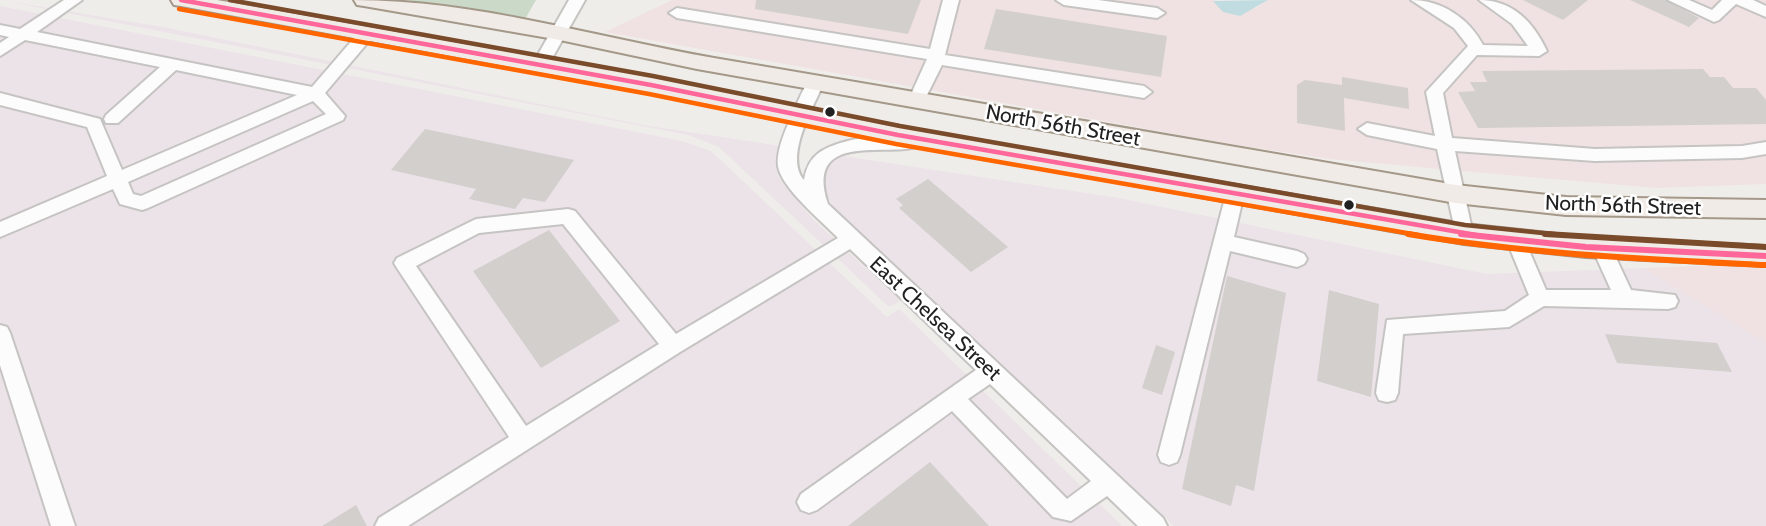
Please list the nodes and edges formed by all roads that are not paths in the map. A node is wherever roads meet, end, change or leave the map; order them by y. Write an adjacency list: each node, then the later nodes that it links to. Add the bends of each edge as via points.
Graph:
1 (57, 0): 20 (street, via 23,26)
2 (74, 0): 20 (street)
3 (181, 0): 21 (main road, North 56th Street)
4 (364, 0): 19 (main road, North 56th Street)
5 (577, 0): 19 (street)
6 (951, 0): 24 (street)
7 (1065, 0): 15 (street)
8 (1487, 0): 22 (street, via 1514,18 1539,51)
9 (1676, 0): 16 (street)
10 (1731, 0): 16 (street)
11 (1740, 0): 13 (lane)
12 (1428, 2): 22 (street, via 1471,34)
13 (1766, 12)
14 (677, 13): 24 (street)
15 (1157, 13)
16 (1714, 17): 18 (lane)
17 (0, 30): 20 (street)
18 (1699, 32)
19 (560, 33): 26 (street); 27 (main road, North 56th Street)
20 (20, 34): 23 (street); 25 (street)
21 (367, 34): 26 (main road, North 56th Street); 29 (street)
22 (1474, 50): 36 (street, via 1434,92)
23 (0, 51)
24 (937, 57): 28 (street); 31 (street)
25 (173, 64): 29 (street); 33 (street)
26 (541, 65): 32 (main road, North 56th Street)
27 (816, 83): 31 (main road, North 56th Street); 32 (street, East Chelsea Street)
28 (1144, 92)
29 (316, 93): 38 (street); 38 (lane, via 337,116 142,203 126,199)
30 (1, 100): 38 (lane, via 94,123)
31 (916, 100): 40 (main road, North 56th Street)
32 (801, 115): 35 (main road, North 56th Street); 42 (street, East Chelsea Street, via 786,163 788,172)
33 (111, 119)
34 (1367, 129): 36 (street)
35 (927, 140): 39 (main road, North 56th Street); 42 (street, via 872,143 831,152 811,179)
36 (1445, 144): 37 (street, via 1595,155); 40 (street)
37 (1766, 148)
38 (117, 178): 43 (street)
39 (1235, 194): 44 (main road, North 56th Street); 47 (street)
40 (1456, 194): 41 (main road, North 56th Street, via 1566,206); 44 (street)
41 (1766, 209)
42 (823, 212): 45 (street, East Chelsea Street)
43 (0, 230)
44 (1465, 234): 46 (main road, North 56th Street)
45 (851, 239): 55 (street); 56 (street, East Chelsea Street)
46 (1516, 239): 48 (main road, North 56th Street); 51 (street)
47 (1224, 242): 50 (street); 60 (street)
48 (1602, 247): 49 (main road, North 56th Street); 52 (street)
49 (1766, 256)
50 (1297, 259)
51 (1540, 298): 52 (street); 57 (street, via 1509,319 1394,326)
52 (1625, 298): 53 (street)
53 (1668, 301)
54 (0, 333): 63 (street)
55 (673, 346): 59 (street); 59 (street, via 568,216 475,226 404,263)
56 (991, 371): 58 (street); 61 (street, East Chelsea Street)
57 (1387, 393)
58 (953, 398): 61 (street, via 1061,509 1071,510); 62 (street)
59 (523, 440): 64 (street)
60 (1169, 455)
61 (1108, 481): 65 (street, East Chelsea Street)
62 (809, 502)
63 (63, 526)
64 (387, 526)
65 (1155, 526)

